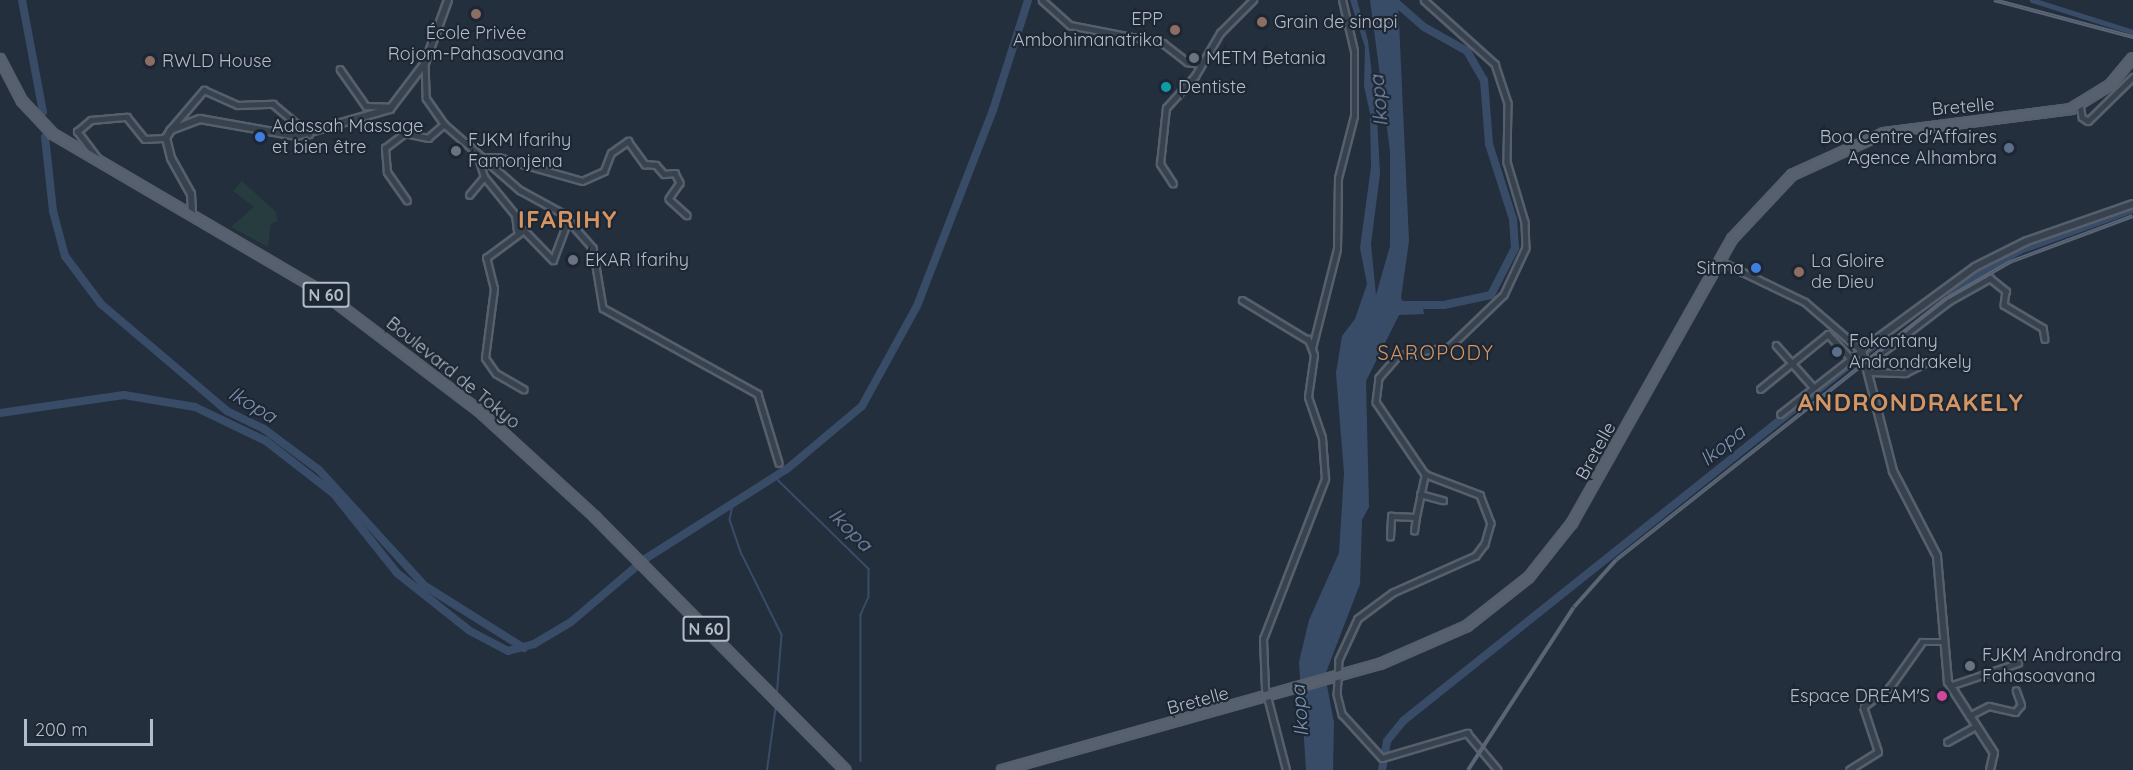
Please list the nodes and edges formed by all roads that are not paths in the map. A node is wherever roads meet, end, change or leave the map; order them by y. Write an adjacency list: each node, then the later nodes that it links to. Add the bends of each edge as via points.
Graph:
1 (448, 0): 8 (street)
2 (1042, 0): 9 (street, via 1070,25 1163,43 1187,63)
3 (1253, 0): 9 (street, via 1234,16)
4 (1342, 0): 30 (street, via 1354,51 1354,116 1338,178 1337,249 1313,350)
5 (1425, 0): 43 (street, via 1495,64 1508,104 1511,186 1527,233 1518,273 1496,304 1450,347 1398,356 1379,378 1376,402)
6 (2133, 58): 12 (main road, Bretelle, via 2110,85)
7 (0, 59): 18 (main road, Boulevard de Tokyo / N 60, via 37,118)
8 (424, 63): 13 (street); 14 (street, via 426,98)
9 (1200, 64): 20 (street, via 1173,96 1162,121 1160,164)
10 (340, 69): 13 (street, via 366,106)
11 (2133, 77): 12 (street, via 2088,121 2082,117)
12 (2080, 104): 28 (main road, Bretelle, via 2040,116 1906,128 1837,151 1800,169 1774,191)
13 (393, 107): 15 (street)
14 (444, 124): 17 (street); 22 (street, via 428,138 405,133 385,148 387,172)
15 (309, 134): 16 (street, via 265,135 200,119); 16 (street, via 273,104 238,105 204,90)
16 (168, 135): 18 (street, via 146,138 127,117 91,120 77,132); 24 (street, via 191,194)
17 (478, 157): 19 (street); 25 (street, via 498,157 582,181 604,171 611,153 628,141 645,164 656,165 664,174 675,173 680,183 669,199); 26 (street)
18 (100, 162): 24 (main road, Boulevard de Tokyo / N 60)
19 (484, 177): 21 (street); 27 (street, via 515,215)
20 (1173, 184)
21 (469, 195)
22 (406, 201)
23 (2133, 204): 33 (street, via 2028,241 1975,267)
24 (192, 213): 58 (main road, Boulevard de Tokyo / N 60, via 321,291 423,367 541,465)
25 (687, 215)
26 (568, 220): 27 (street, via 553,260 526,231); 42 (street, via 597,255 603,308 754,389)
27 (517, 231): 40 (street, via 486,258 494,289 484,350 496,374)
28 (1720, 261): 33 (street, via 1805,302); 51 (main road, Bretelle, via 1572,523 1537,568 1493,608 1440,641)
29 (1242, 300): 30 (street)
30 (1308, 339): 54 (street, via 1314,355 1308,397 1322,438 1325,478 1263,639)
31 (2046, 339): 33 (street, via 2043,328 2004,304 2006,291 1990,278)
32 (1776, 345): 35 (street)
33 (1864, 356): 34 (street); 37 (street)
34 (1851, 359): 35 (street, via 1828,334); 38 (street)
35 (1792, 363): 38 (street); 39 (street)
36 (1925, 363): 37 (street, via 1905,373)
37 (1871, 372): 49 (street, via 1869,393 1893,471 1937,556)
38 (1814, 388): 41 (street)
39 (1760, 389)
40 (524, 390)
41 (1781, 414)
42 (780, 463)
43 (1425, 474): 44 (street); 51 (street, via 1470,489 1485,500 1491,523 1485,544 1443,575 1382,599 1358,620 1346,635)
44 (1420, 494): 45 (street); 46 (street)
45 (1443, 500)
46 (1416, 517): 47 (street); 48 (street, via 1391,516)
47 (1414, 531)
48 (1390, 537)
49 (1942, 642): 52 (street); 65 (street, via 1922,642 1890,687 1863,707 1878,752)
50 (2018, 663): 52 (street)
51 (1334, 678): 54 (main road, Bretelle); 64 (street, via 1342,714 1382,758 1467,733)
52 (1950, 686): 55 (street)
53 (2016, 691): 55 (street, via 2021,705 2015,712 1989,706)
54 (1271, 696): 62 (main road, Bretelle); 63 (street)
55 (1969, 716): 56 (street)
56 (1976, 726): 57 (street); 59 (street, via 1994,753)
57 (1947, 742)
58 (829, 755): 60 (main road); 61 (main road, Boulevard de Tokyo)
59 (1992, 768)
60 (839, 770)
61 (845, 770)
62 (1002, 770)
63 (1286, 770)
64 (1498, 770)
65 (1849, 770)

